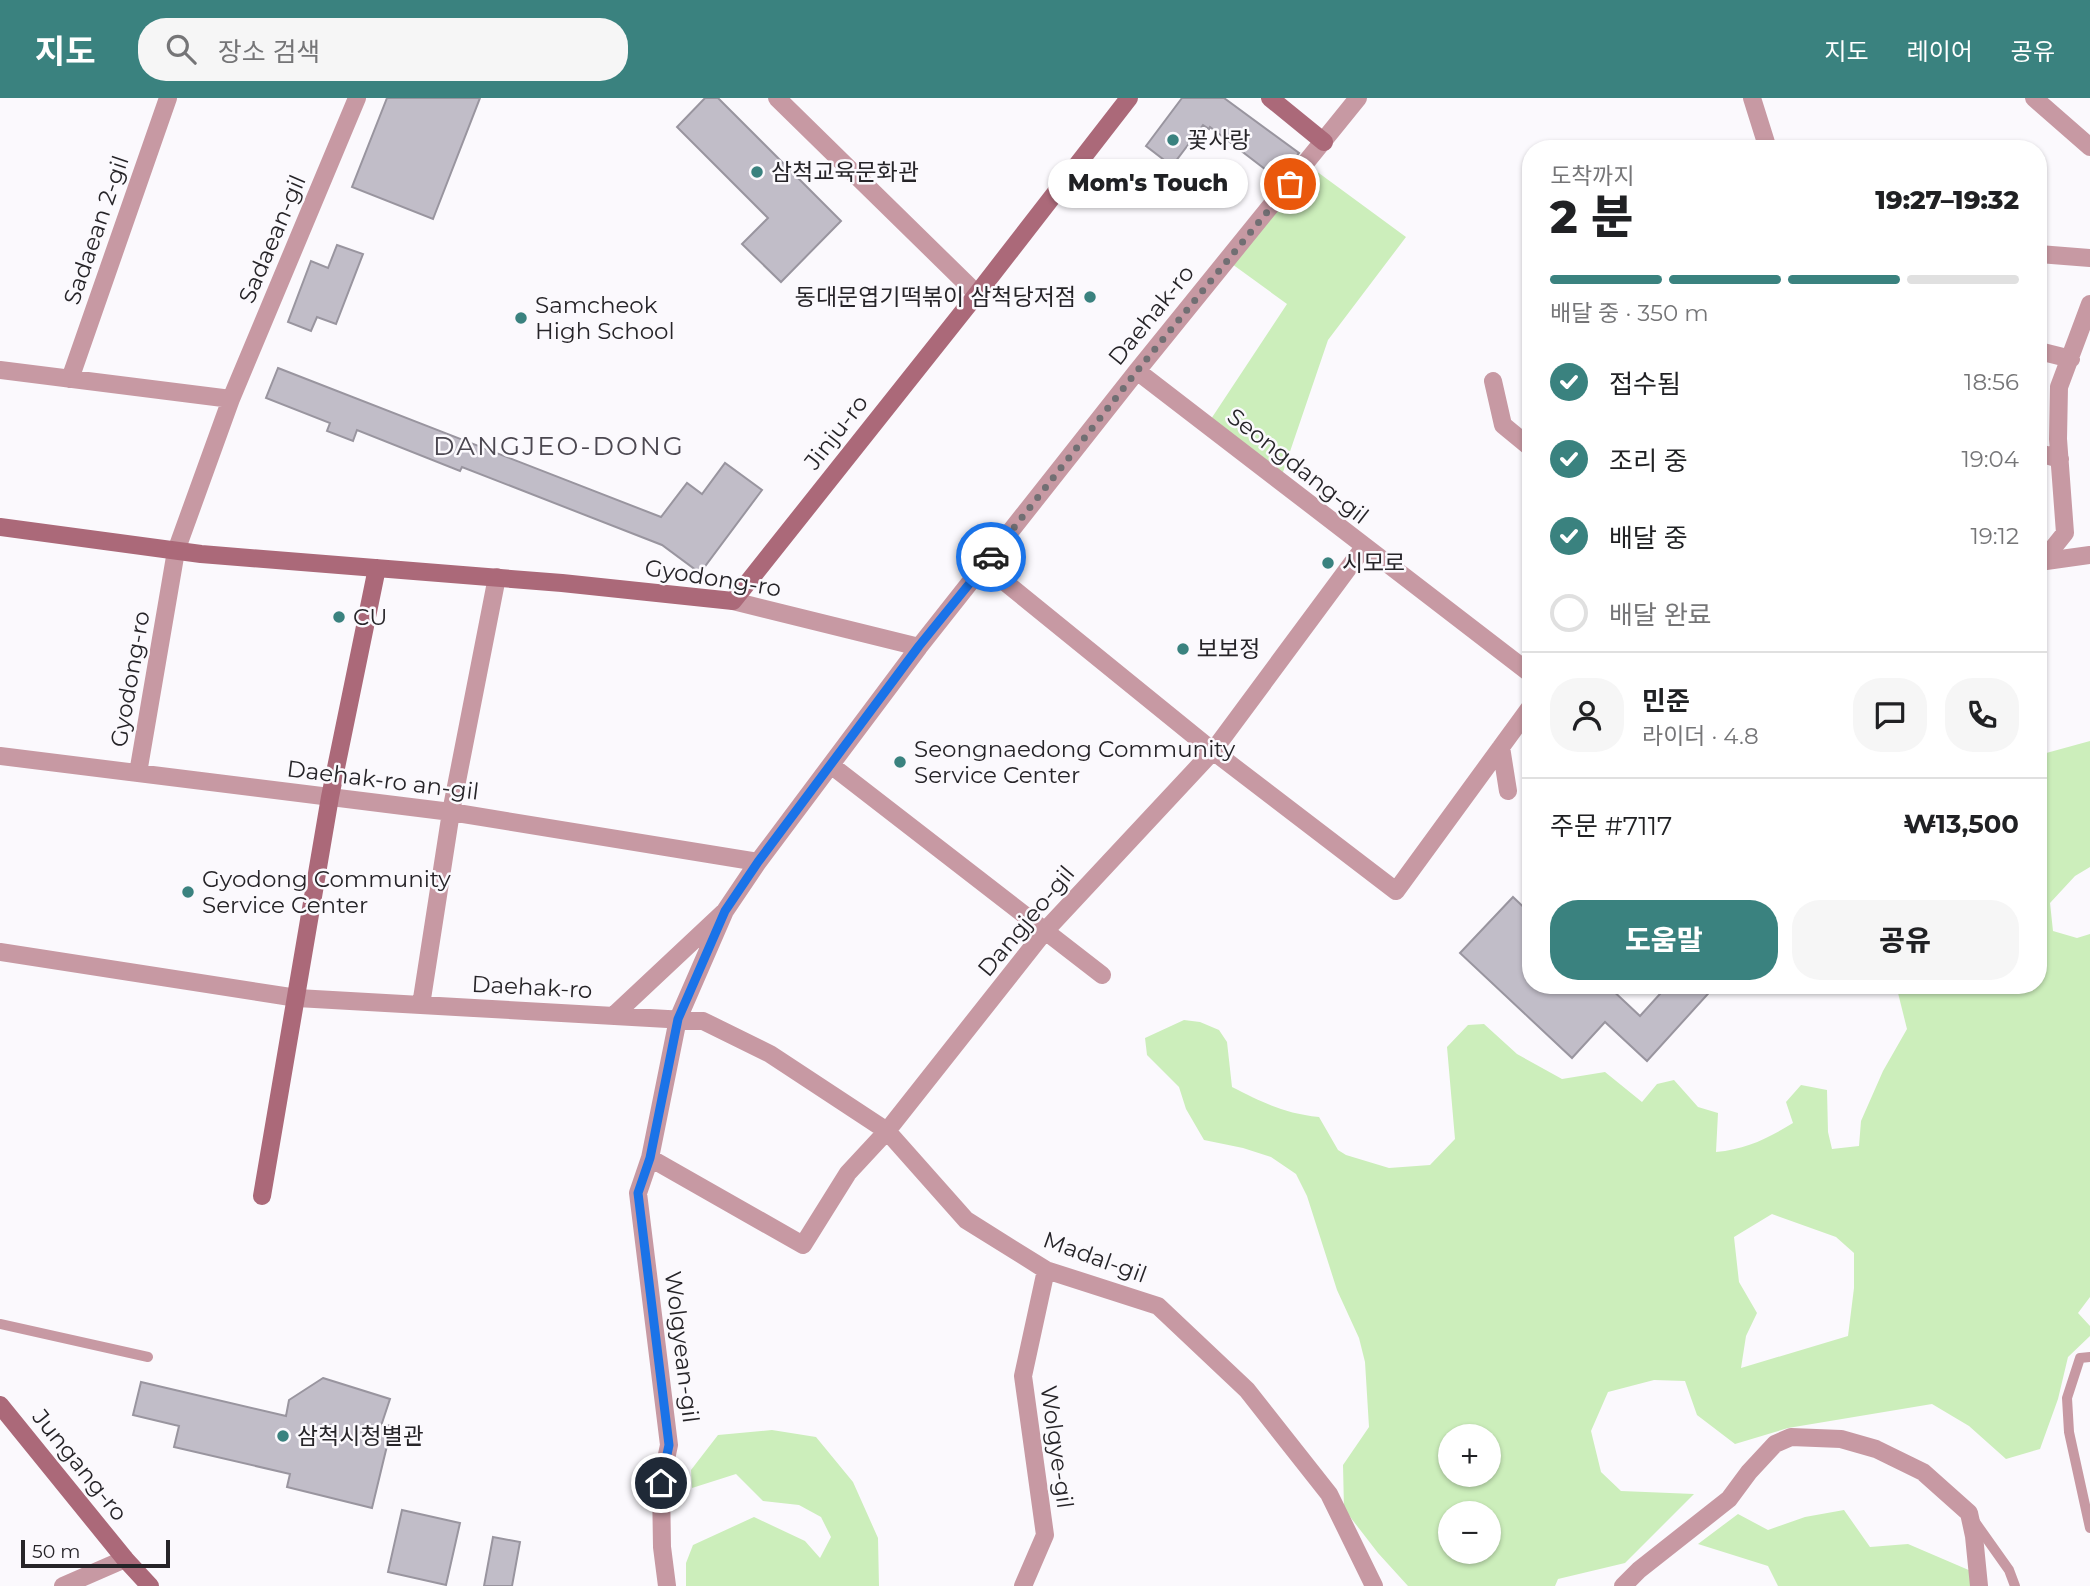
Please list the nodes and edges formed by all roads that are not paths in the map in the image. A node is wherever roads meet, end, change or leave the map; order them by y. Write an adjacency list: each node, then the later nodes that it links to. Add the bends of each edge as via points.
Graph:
1 (168, 98): 20 (street, Sadaean 2-gil)
2 (357, 98): 22 (street, Sadaean-gil)
3 (776, 98): 14 (street)
4 (1129, 98): 14 (street, Jinju-ro)
5 (1270, 98): 10 (street)
6 (1358, 98): 10 (street, Daehak-ro)
7 (1752, 98): 9 (street)
8 (2034, 98): 11 (street)
9 (1765, 140)
10 (1324, 142): 19 (street, Daehak-ro)
11 (2090, 147)
12 (2047, 255): 13 (street)
13 (2090, 258)
14 (977, 294): 35 (street, Jinju-ro)
15 (2090, 304): 17 (street)
16 (2047, 353): 17 (street)
17 (2071, 359): 25 (street, via 2059,387)
18 (0, 370): 20 (street)
19 (1137, 371): 27 (street, Seongdang-gil); 32 (street, Daehak-ro)
20 (70, 379): 22 (street)
21 (1493, 381): 23 (street, via 1503,425)
22 (231, 399): 28 (street, Gyodong-ro)
23 (1522, 441)
24 (2047, 455): 25 (street)
25 (2060, 459): 29 (street, via 2065,533)
26 (0, 527): 28 (street, Gyodong-ro)
27 (1364, 547): 37 (street, Seongdang-gil); 40 (street, Dangjeo-gil)
28 (176, 551): 33 (street, Gyodong-ro); 43 (street, Gyodong-ro)
29 (2047, 555)
30 (2090, 555): 31 (street)
31 (2047, 562)
32 (985, 566): 36 (street, Daehak-ro); 40 (street)
33 (377, 568): 34 (street, Gyodong-ro); 45 (street)
34 (497, 577): 35 (street, Gyodong-ro); 46 (street)
35 (733, 601): 36 (street, Gyodong-ro)
36 (919, 646): 42 (street, Daehak-ro)
37 (1522, 667)
38 (1522, 718): 39 (street)
39 (1501, 747): 40 (street, via 1396,891); 44 (street)
40 (1213, 751): 49 (street, Dangjeo-gil)
41 (0, 756): 43 (street, Daehak-ro an-gil)
42 (832, 766): 47 (street, Daehak-ro); 49 (street)
43 (138, 774): 45 (street, Daehak-ro an-gil)
44 (1508, 791)
45 (330, 797): 46 (street, Daehak-ro an-gil); 52 (street)
46 (451, 812): 47 (street, Daehak-ro an-gil); 53 (street)
47 (758, 862): 48 (street, Daehak-ro)
48 (725, 911): 54 (street, Daehak-ro); 55 (street, Daehak-ro)
49 (1045, 931): 51 (street); 56 (street, Dangjeo-gil)
50 (0, 952): 52 (street, Daehak-ro)
51 (1102, 975)
52 (297, 998): 53 (street, Daehak-ro); 58 (street)
53 (421, 1005): 54 (street, Daehak-ro)
54 (613, 1016): 55 (street, Madal-gil)
55 (678, 1019): 56 (street, Madal-gil, via 703,1021 770,1054); 57 (street, Wolgyean-gil)
56 (887, 1131): 57 (street, via 848,1173 803,1245); 59 (street, Madal-gil, via 966,1220)
57 (650, 1158): 69 (street, Wolgyean-gil, via 638,1193 669,1445 661,1483)
58 (262, 1196)
59 (1046, 1270): 70 (street, Wolgye-gil, via 1023,1376 1045,1535); 71 (street, Madal-gil, via 1158,1306 1247,1390 1329,1494)
60 (0, 1324): 61 (lane)
61 (148, 1357)
62 (2090, 1357): 65 (lane, via 2080,1358 2067,1398 2069,1432)
63 (0, 1405): 66 (street, Jungang-ro)
64 (1969, 1513): 72 (street, via 1923,1472 1876,1449 1841,1439 1791,1437 1775,1444 1729,1499); 73 (street); 74 (lane)
65 (2090, 1528)
66 (125, 1559): 67 (street); 68 (street, Jungang-ro)
67 (63, 1586)
68 (150, 1586)
69 (667, 1586)
70 (1023, 1586)
71 (1374, 1586)
72 (1623, 1586)
73 (1979, 1586)
74 (2015, 1586)

